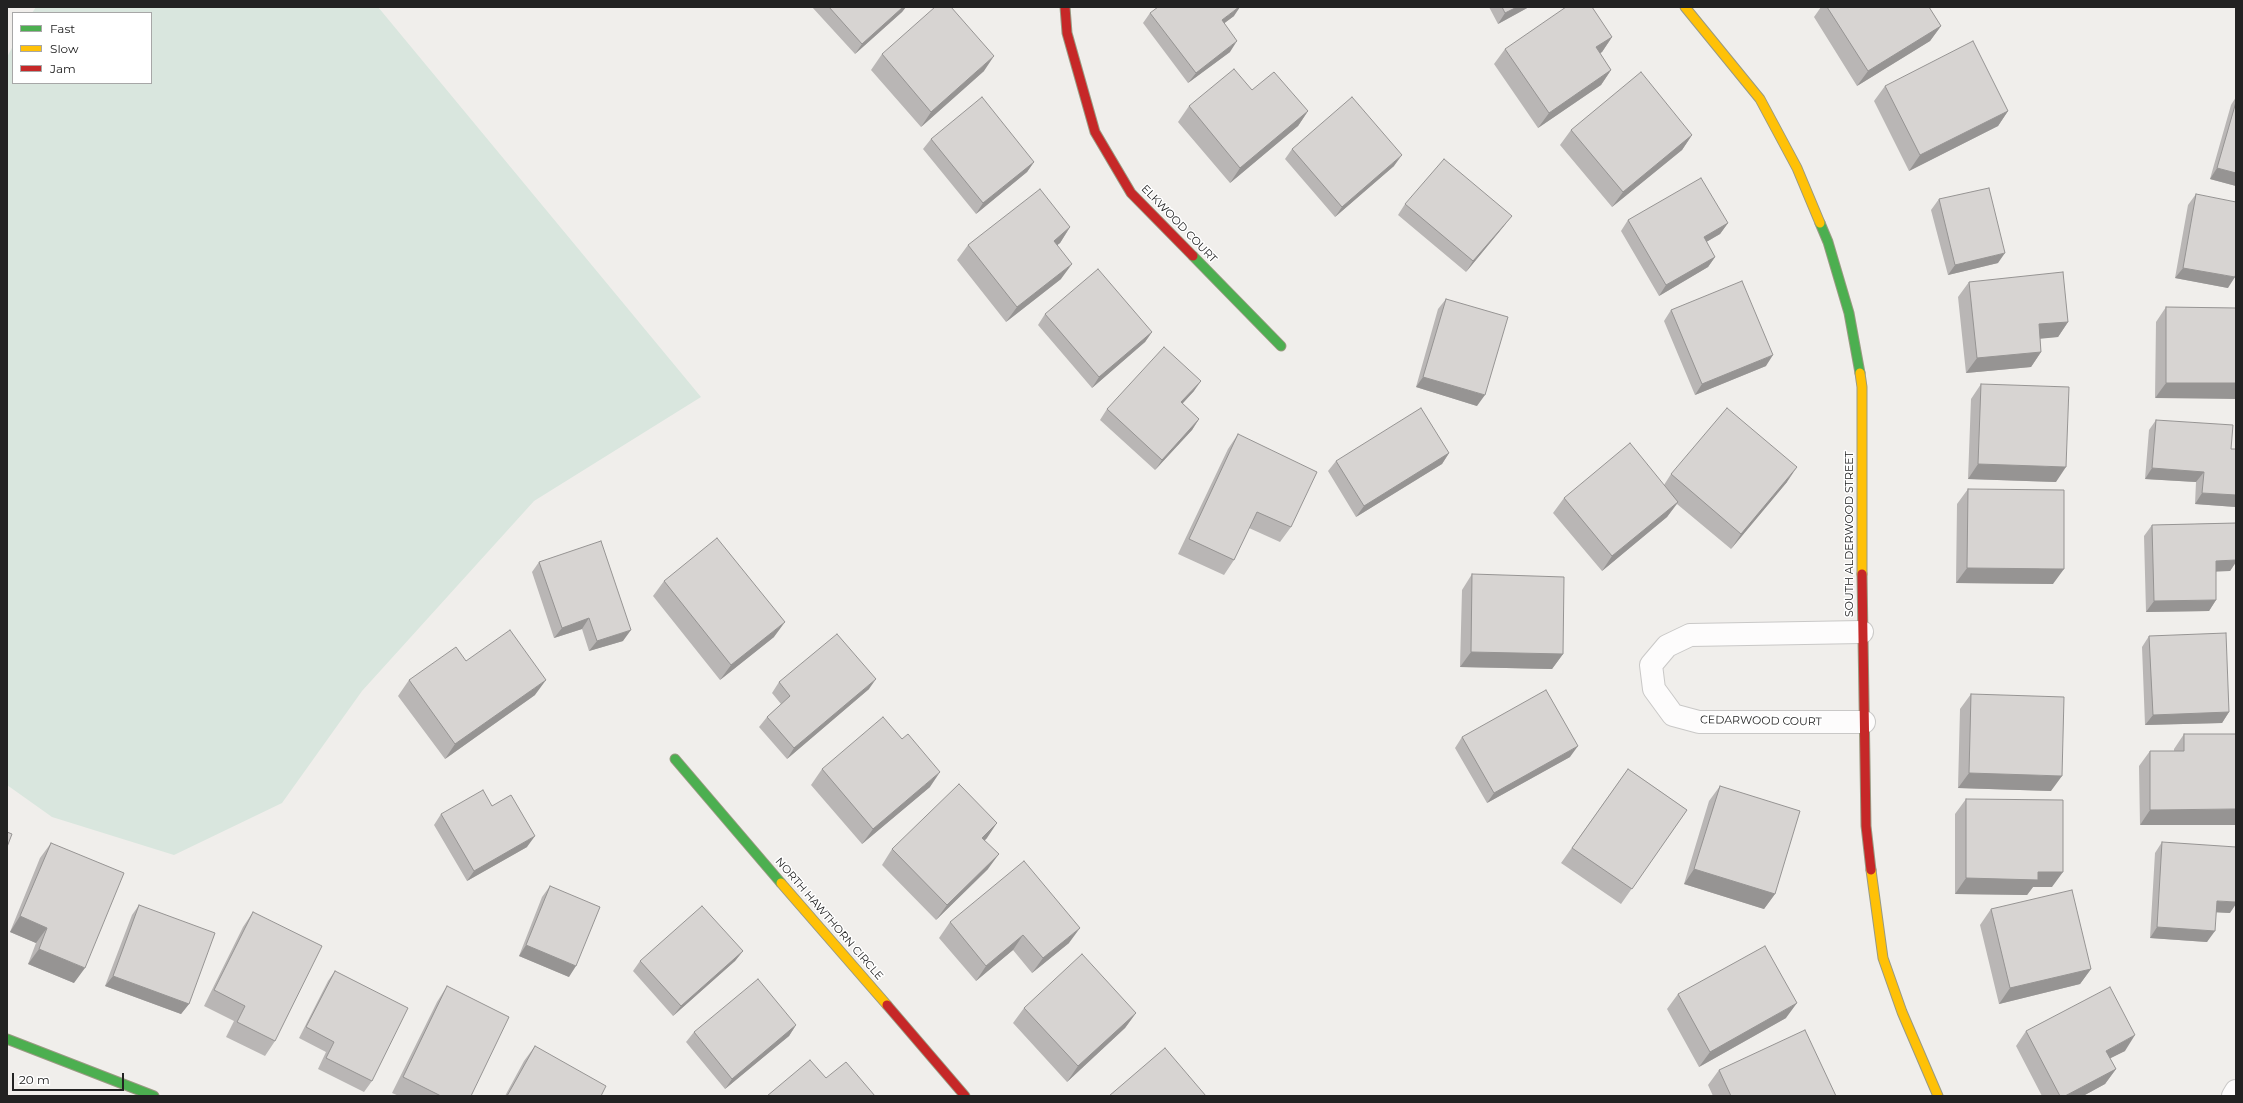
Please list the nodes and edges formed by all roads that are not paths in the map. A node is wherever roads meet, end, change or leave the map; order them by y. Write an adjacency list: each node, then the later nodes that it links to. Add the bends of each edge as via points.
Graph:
1 (1065, 7): 3 (street, ELKWOOD COURT, via 1067,32 1095,132 1131,193)
2 (1685, 7): 4 (street, SOUTH ALDERWOOD STREET, via 1760,99 1797,168 1828,242 1845,298 1862,387)
3 (1281, 346)
4 (1862, 632): 5 (street, SOUTH ALDERWOOD STREET); 5 (street, CEDARWOOD COURT, via 1690,635 1667,646 1651,665 1654,689 1673,715 1699,722)
5 (1864, 722): 11 (street, SOUTH ALDERWOOD STREET, via 1866,826 1875,912 1883,958 1902,1012)
6 (674, 759): 10 (street, NORTH HAWTHORN CIRCLE)
7 (7, 1039): 9 (street)
8 (2236, 1091): 12 (street)
9 (154, 1096)
10 (965, 1096)
11 (1938, 1096)
12 (2234, 1096)

